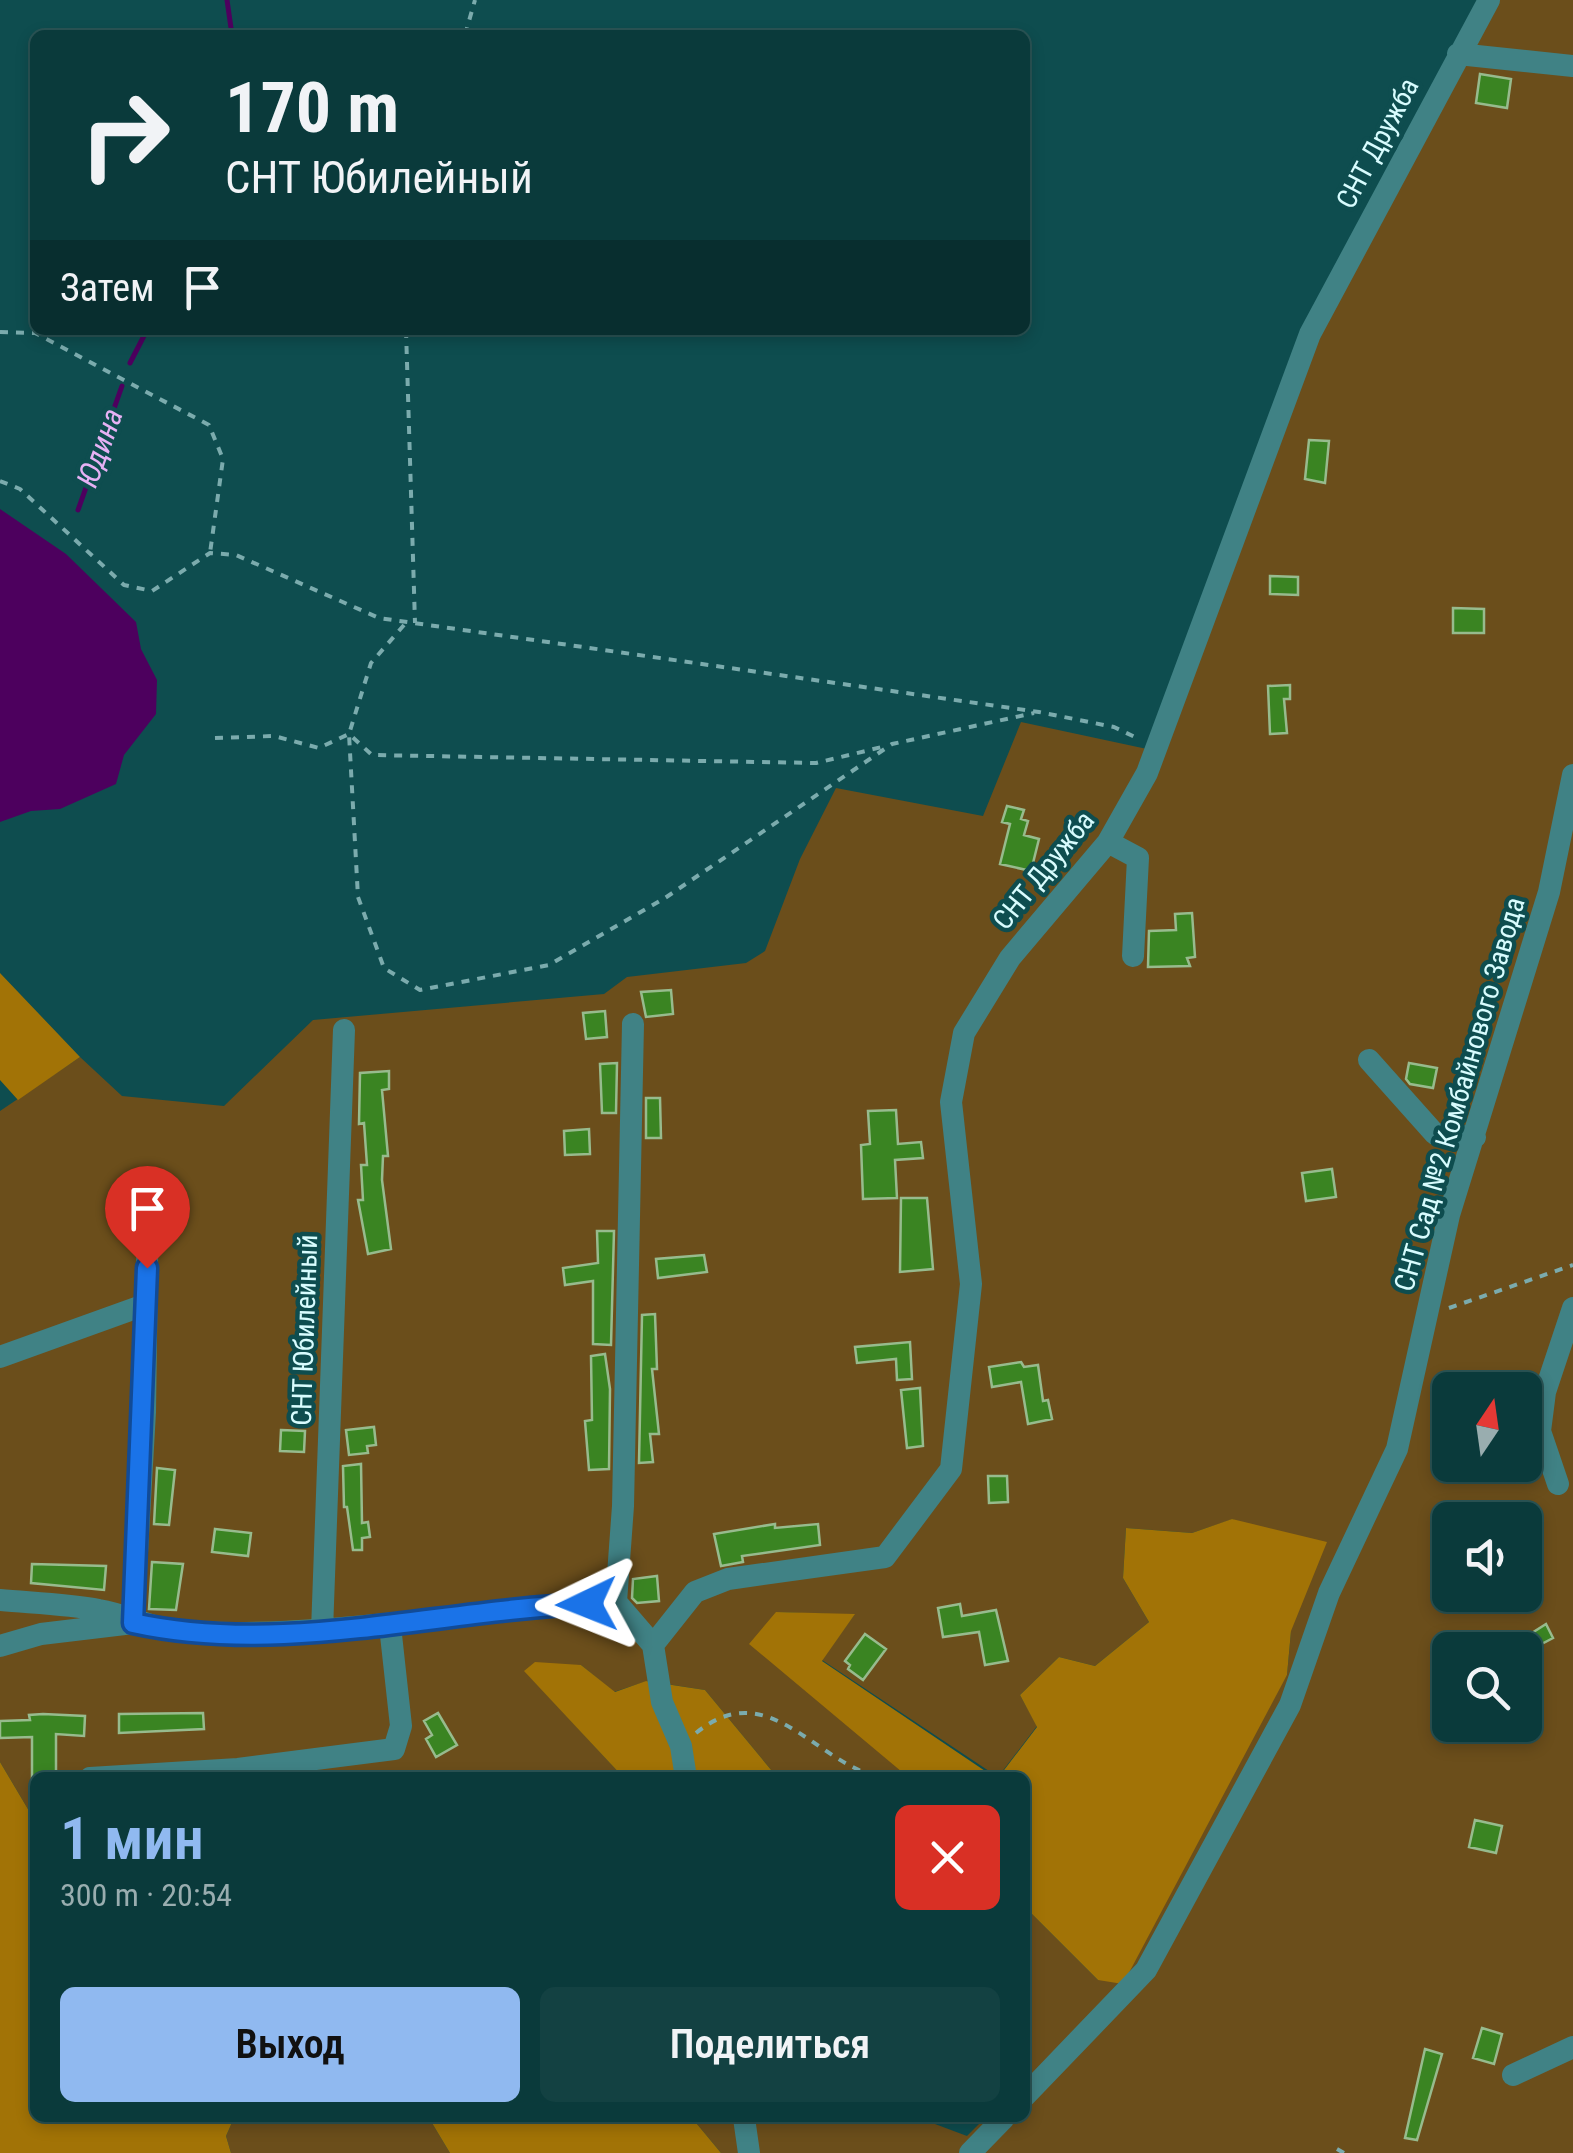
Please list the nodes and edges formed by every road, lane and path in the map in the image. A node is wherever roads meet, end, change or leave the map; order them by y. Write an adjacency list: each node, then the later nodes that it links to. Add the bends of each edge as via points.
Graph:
1 (474, 0): 3 (path)
2 (1489, 0): 4 (street, СНТ Дружба)
3 (466, 30)
4 (1458, 54): 5 (street); 18 (street, СНТ Дружба, via 1310,334)
5 (1573, 66)
6 (0, 332): 7 (path)
7 (30, 332)
8 (41, 335): 11 (path, via 210,426 223,460)
9 (406, 335): 13 (path)
10 (0, 481): 11 (path, via 20,489 124,584 152,591)
11 (210, 553): 12 (path, via 236,555 379,618)
12 (406, 623): 13 (path); 15 (path, via 371,663)
13 (415, 624): 14 (path)
14 (1039, 712): 17 (path); 18 (path, via 1114,727)
15 (350, 734): 16 (path, via 319,748 274,736); 17 (path, via 372,754 659,762 816,764); 17 (path, via 358,897 384,968 420,990 548,965 665,898)
16 (215, 738)
17 (892, 744)
18 (1157, 748): 20 (street, СНТ Дружба)
19 (1573, 775): 25 (street, СНТ Сад №2 Комбайнового Завода, via 1550,892)
20 (1108, 842): 21 (street, via 1138,858); 38 (street, СНТ Дружба, via 1010,958 964,1034 951,1102 971,1284 951,1468 885,1558 728,1579 695,1592)
21 (1134, 956)
22 (633, 1024): 34 (street)
23 (344, 1030): 37 (street, СНТ Юбилейный)
24 (1369, 1060): 25 (street, via 1435,1134)
25 (1474, 1137): 30 (street, СНТ Сад №2 Комбайнового Завода)
26 (148, 1197): 28 (street)
27 (1573, 1265): 30 (path)
28 (147, 1304): 31 (street); 35 (street)
29 (1573, 1308): 32 (street, via 1545,1392 1540,1431)
30 (1426, 1317): 46 (street, СНТ Сад №2 Комбайнового Завода, via 1398,1449 1329,1593 1290,1705 1146,1970)
31 (0, 1357)
32 (1558, 1484)
33 (0, 1600): 35 (street, via 104,1610)
34 (616, 1602): 36 (street, via 530,1606); 38 (street)
35 (133, 1623): 37 (street, via 189,1632); 39 (street, via 40,1634)
36 (390, 1626): 37 (street); 41 (street, via 401,1726 394,1749)
37 (322, 1631)
38 (653, 1645): 40 (street, via 662,1702)
39 (0, 1646)
40 (681, 1746): 42 (street); 43 (path, via 717,1716 753,1712 790,1726)
41 (189, 1772)
42 (685, 1772)
43 (862, 1772)
44 (1573, 2047): 45 (street)
45 (1514, 2075)
46 (1030, 2091)
47 (744, 2122): 50 (street)
48 (1000, 2122): 51 (street)
49 (1336, 2148): 52 (path)
50 (748, 2153)
51 (970, 2153)
52 (1344, 2153)

